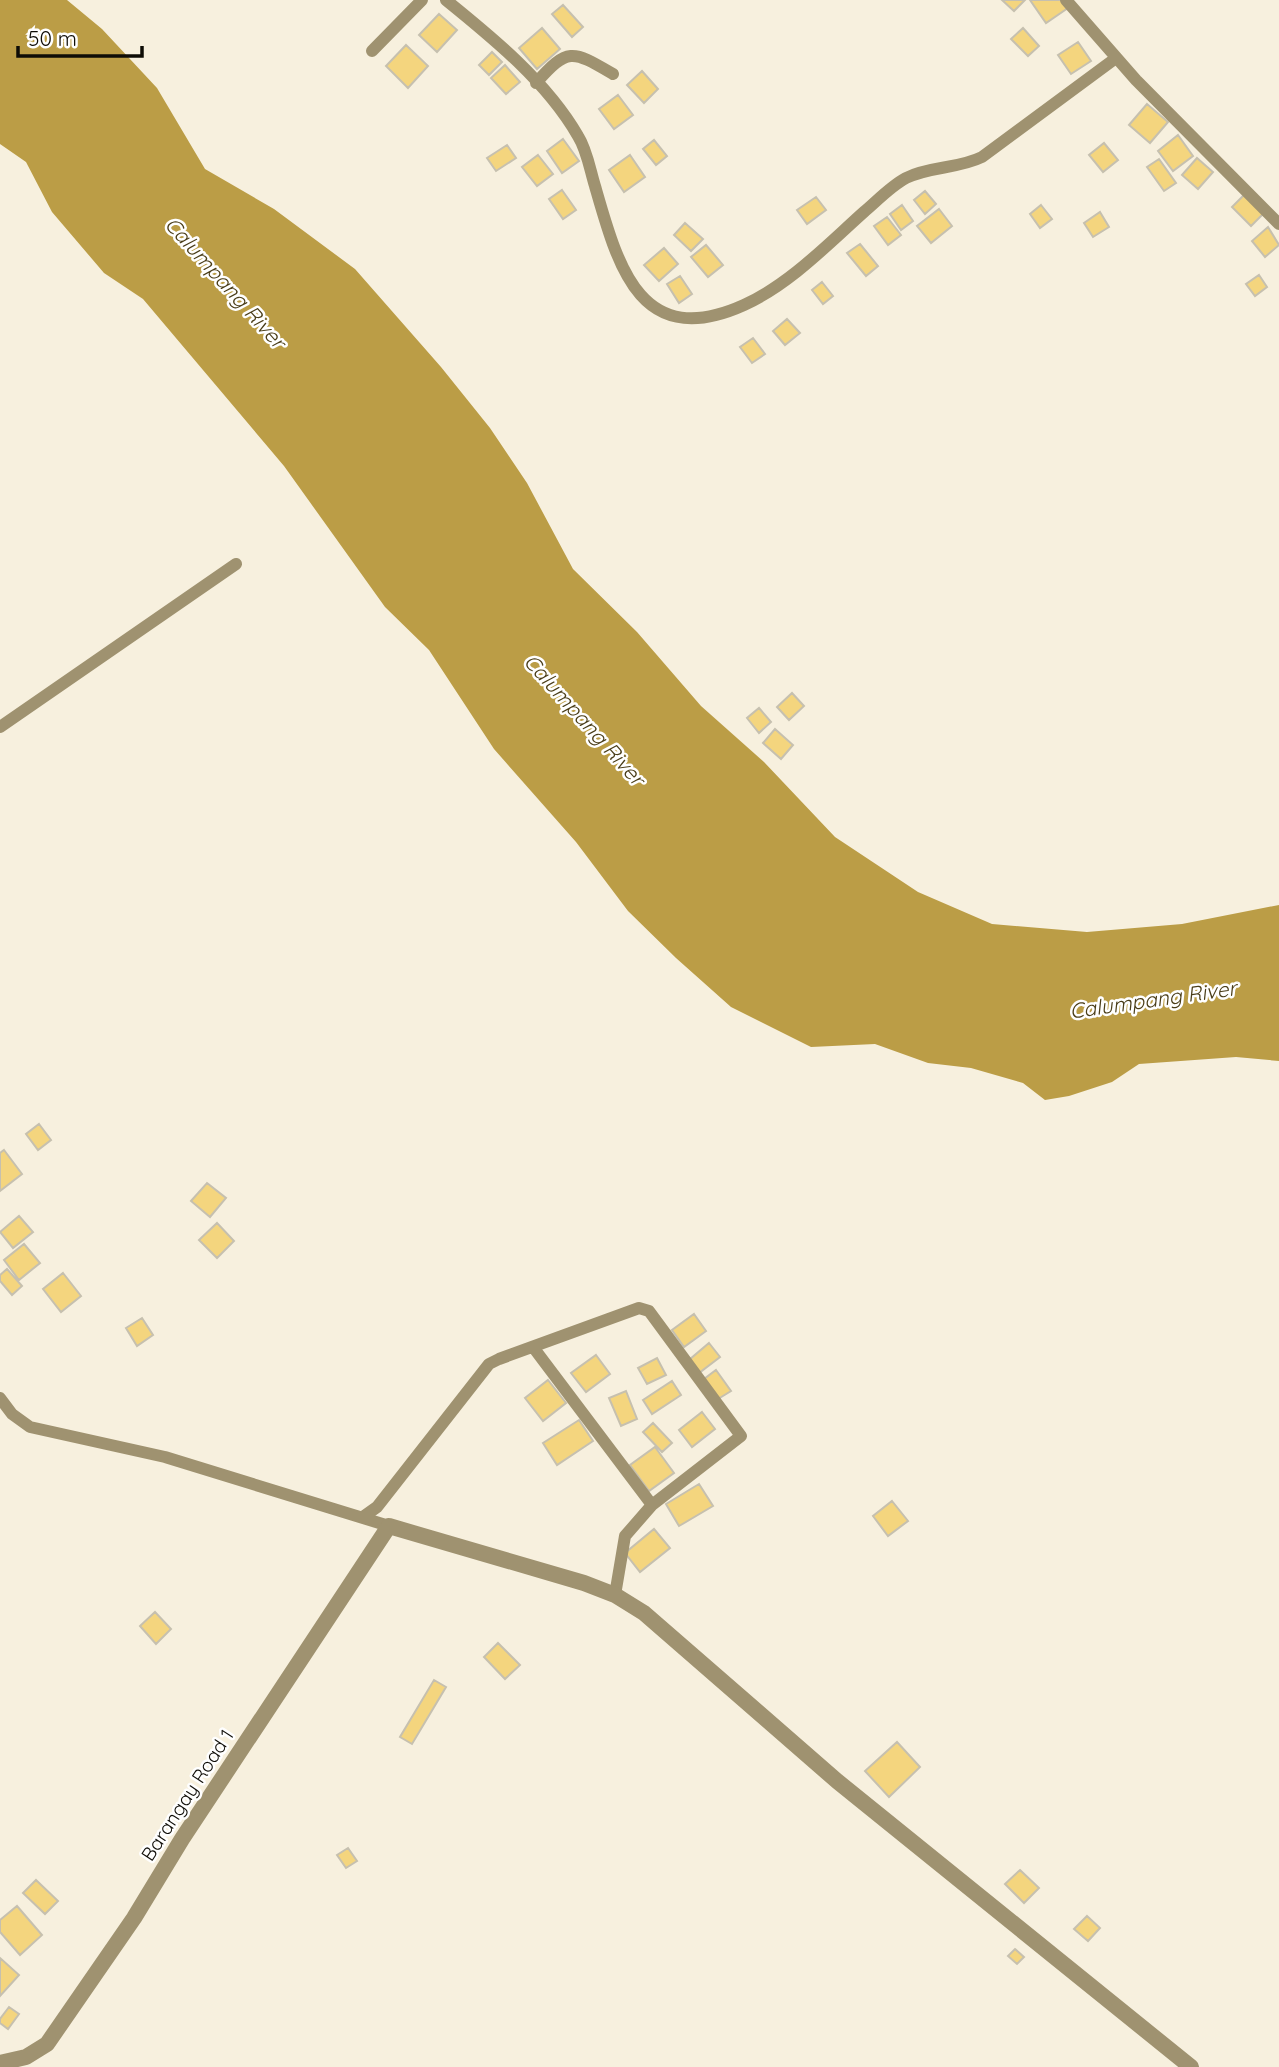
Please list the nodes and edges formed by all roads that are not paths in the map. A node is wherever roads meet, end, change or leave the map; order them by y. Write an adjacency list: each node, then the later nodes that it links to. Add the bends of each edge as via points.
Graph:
1 (422, 0): 4 (street)
2 (446, 0): 7 (street)
3 (1066, 0): 5 (street)
4 (372, 51)
5 (1116, 58): 7 (street, via 982,157 907,178 791,275 748,303 723,314 692,319 663,315 640,294 613,246 580,138); 8 (street)
6 (613, 74): 7 (street, via 572,56 555,61)
7 (536, 83)
8 (1279, 224)
9 (236, 564): 10 (street)
10 (0, 727)
11 (533, 1347): 13 (street); 13 (street, via 644,1308 731,1419 739,1430 739,1440); 14 (street, via 483,1370 377,1507)
12 (0, 1398): 14 (street, via 30,1427 145,1451)
13 (652, 1505): 16 (street, via 625,1536)
14 (363, 1517): 15 (street)
15 (389, 1526): 16 (street); 17 (street, Barangay Road 1, via 47,2044 26,2057)
16 (615, 1595): 18 (street, via 644,1614 837,1782)
17 (0, 2063)
18 (1191, 2067)

